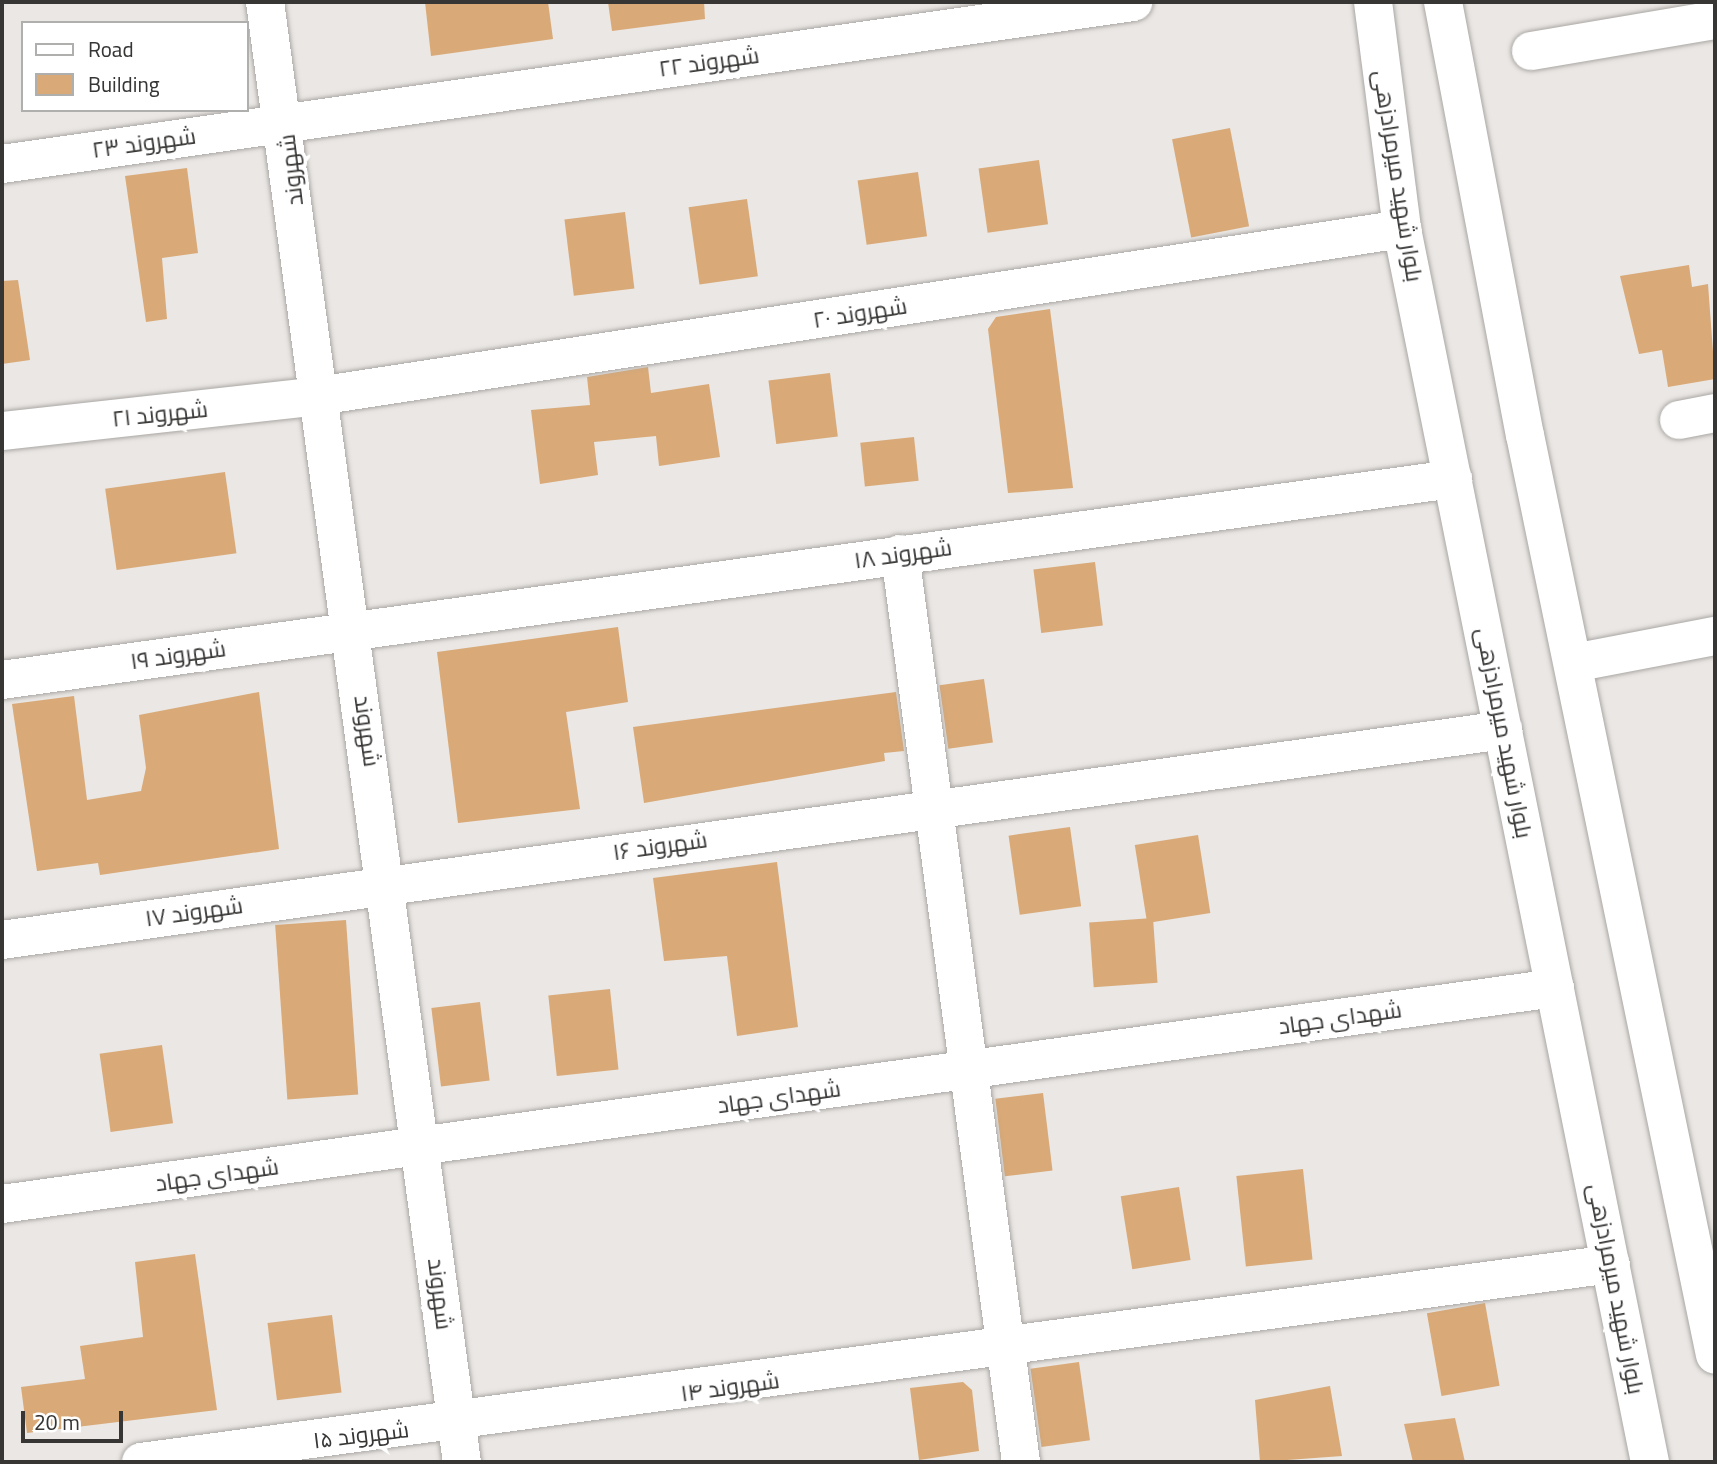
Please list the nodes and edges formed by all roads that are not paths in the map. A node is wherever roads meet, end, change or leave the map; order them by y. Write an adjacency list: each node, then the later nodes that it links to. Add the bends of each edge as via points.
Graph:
1 (265, 2): 7 (street, شهروند)
2 (1133, 2): 7 (street, شهروند ۲۲)
3 (1373, 2): 9 (street, بلوار شهید میرمرادزهی)
4 (1443, 2): 16 (street)
5 (1715, 20): 6 (street)
6 (1531, 51)
7 (286, 122): 8 (street, شهروند ۲۳); 10 (street, شهروند)
8 (2, 164)
9 (1402, 229): 10 (street, شهروند ۲۰); 12 (street, بلوار شهید میرمرادزهی)
10 (318, 397): 11 (street, شهروند ۲۱); 14 (street, شهروند)
11 (2, 431)
12 (1453, 479): 13 (street, شهروند ۱۸); 18 (street, بلوار شهید میرمرادزهی)
13 (900, 554): 14 (street, شهروند ۱۸); 19 (street)
14 (353, 629): 17 (street, شهروند ۱۹); 20 (street, شهروند)
15 (1715, 636): 16 (street)
16 (1573, 663): 28 (street)
17 (2, 680)
18 (1503, 730): 19 (street, شهروند ۱۶); 22 (street, بلوار شهید میرمرادزهی)
19 (933, 808): 20 (street, شهروند ۱۶); 23 (street)
20 (387, 883): 21 (street, شهروند ۱۷); 24 (street, شهروند)
21 (2, 940)
22 (1555, 988): 23 (street, شهدای جهاد); 26 (street, بلوار شهید میرمرادزهی)
23 (968, 1070): 24 (street, شهدای جهاد); 27 (street)
24 (422, 1147): 25 (street, شهدای جهاد); 29 (street, شهروند)
25 (2, 1203)
26 (1611, 1264): 27 (street, شهروند ۱۴); 33 (street, بلوار شهید میرمرادزهی)
27 (1003, 1350): 29 (street, شهروند ۱۴); 32 (street)
28 (1715, 1355)
29 (457, 1423): 30 (street, شهروند ۱۵); 31 (street, شهروند)
30 (141, 1462)
31 (462, 1462)
32 (1021, 1462)
33 (1650, 1462)

